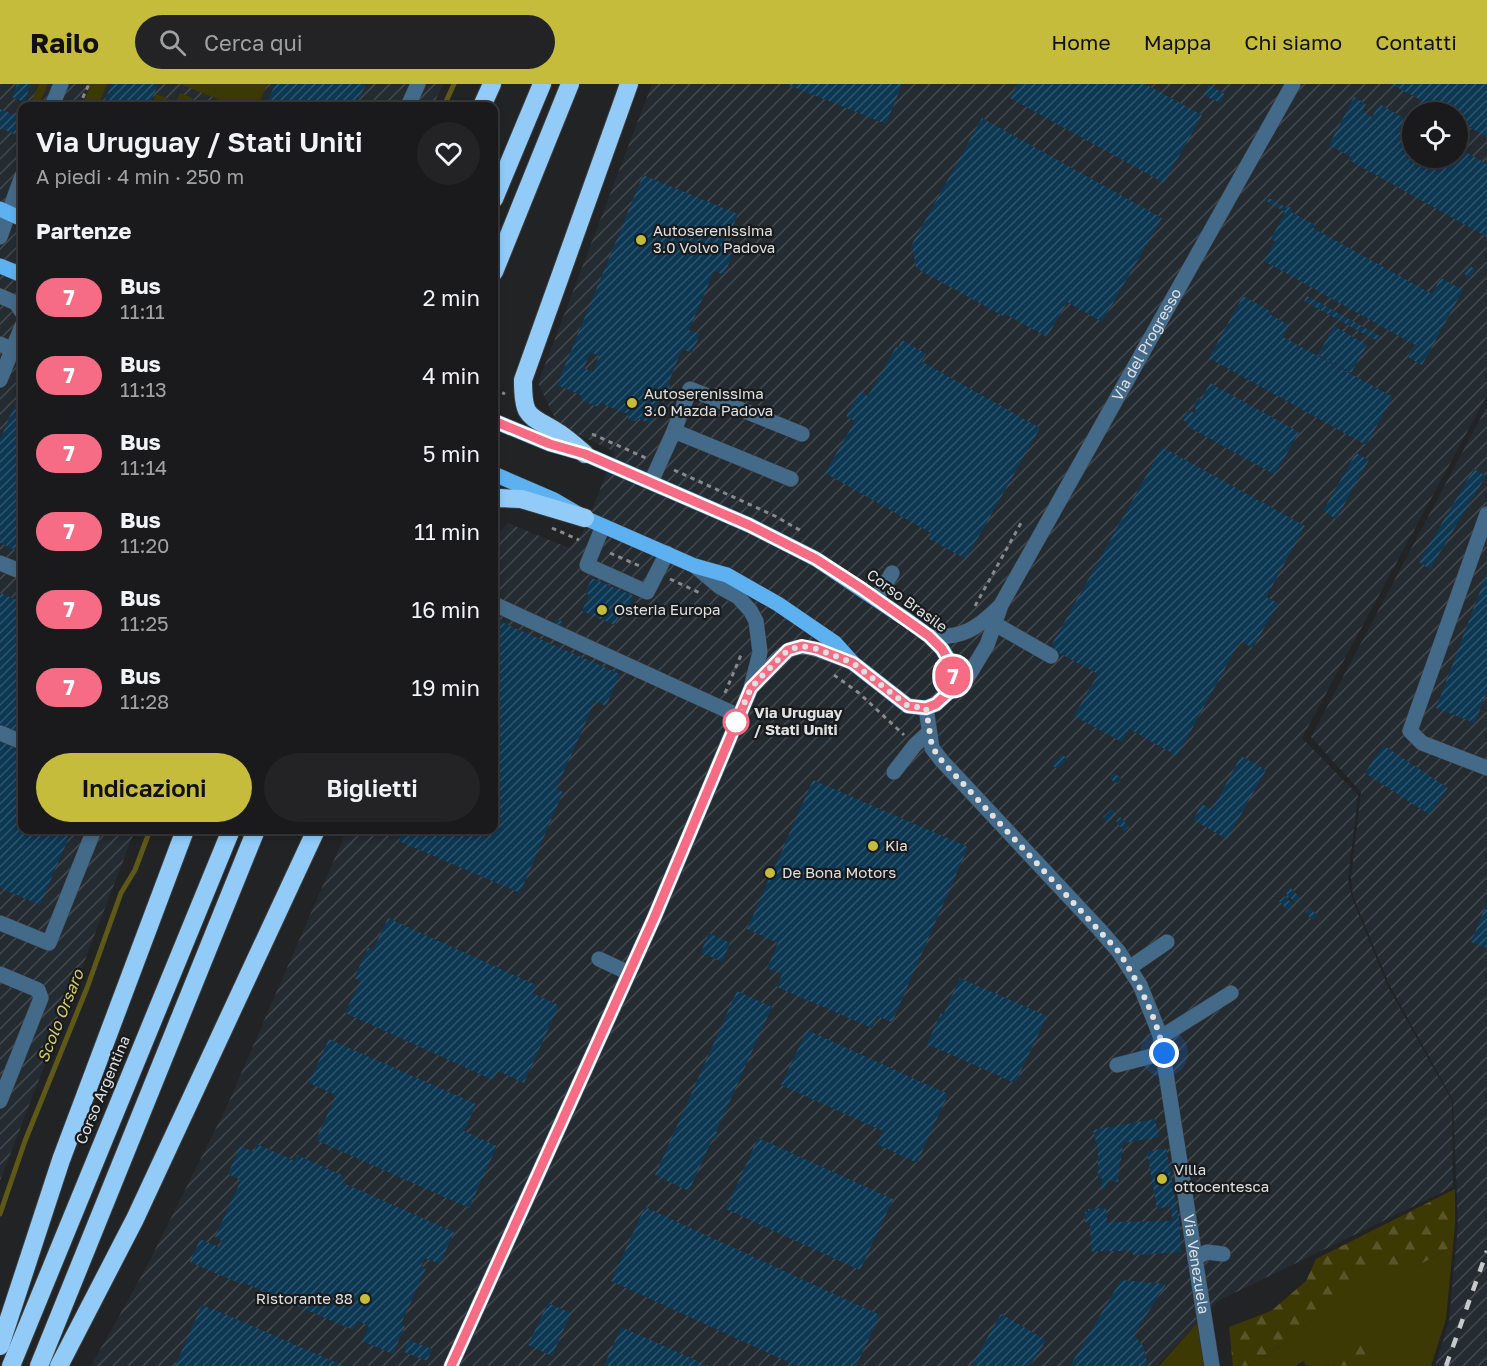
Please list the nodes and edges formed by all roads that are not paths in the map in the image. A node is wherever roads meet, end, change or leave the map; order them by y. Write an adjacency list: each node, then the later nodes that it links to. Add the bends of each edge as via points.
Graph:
1 (61, 84): 9 (street)
2 (405, 84): 10 (street)
3 (418, 84): 11 (street)
4 (492, 84): 12 (highway)
5 (542, 84): 14 (highway)
6 (570, 84): 17 (highway)
7 (629, 84): 28 (highway, via 523,380 527,412)
8 (1293, 84): 43 (street, Via del Progresso)
9 (54, 102)
10 (407, 102)
11 (409, 102)
12 (484, 102)
13 (18, 189): 15 (street)
14 (498, 189)
15 (10, 214): 16 (street)
16 (0, 237)
17 (498, 262)
18 (0, 266): 19 (main road)
19 (18, 273)
20 (0, 296): 21 (street)
21 (18, 306)
22 (18, 335): 23 (street)
23 (12, 349): 24 (street)
24 (0, 380)
25 (498, 423): 28 (main road, Corso Brasile)
26 (674, 431): 27 (street, via 690,389); 30 (street); 31 (street)
27 (802, 434)
28 (585, 454): 31 (main road, Corso Brasile)
29 (498, 476): 34 (main road)
30 (791, 478)
31 (651, 482): 41 (main road, Corso Brasile, via 816,559)
32 (498, 498): 34 (highway, via 521,499)
33 (1487, 514): 54 (street, via 1410,730 1422,743)
34 (585, 518): 35 (main road)
35 (603, 526): 36 (main road); 36 (street, via 587,565 647,592)
36 (667, 553): 38 (main road)
37 (0, 563): 39 (street)
38 (695, 566): 46 (main road, via 727,575 778,604 835,643); 47 (street, via 720,588 738,597 756,621 760,652)
39 (18, 570)
40 (892, 573): 41 (street)
41 (876, 599): 44 (main road, Corso Brasile)
42 (498, 606): 50 (street)
43 (991, 622): 44 (street, via 961,634); 45 (street); 48 (street, Via del Progresso, via 987,645 964,683)
44 (929, 636): 48 (main road, Corso Brasile, via 950,663 954,679)
45 (1051, 656)
46 (853, 663): 47 (street, via 802,646 780,656); 49 (main road, via 908,706)
47 (751, 688): 50 (street)
48 (948, 693): 49 (main road)
49 (926, 708): 51 (street, Via Venezuela)
50 (739, 716): 65 (street)
51 (928, 732): 55 (street); 64 (street, Via Venezuela, via 942,761 1077,904)
52 (0, 733): 53 (street)
53 (18, 740)
54 (1487, 768)
55 (894, 772)
56 (92, 834): 61 (street, via 50,943)
57 (183, 834): 74 (highway, via 61,1160)
58 (229, 834): 75 (highway, Corso Argentina)
59 (254, 834): 76 (highway)
60 (314, 834): 77 (highway, via 135,1219)
61 (0, 923)
62 (1167, 942): 64 (street)
63 (599, 959): 65 (street)
64 (1129, 968): 68 (street, Via Venezuela)
65 (629, 973): 78 (street)
66 (0, 974): 71 (street, via 38,990 41,998)
67 (1230, 993): 68 (street)
68 (1160, 1035): 69 (street, Via Venezuela)
69 (1164, 1053): 70 (street); 73 (street, Via Venezuela)
70 (1117, 1065)
71 (0, 1101)
72 (1223, 1254): 73 (street, via 1207,1252)
73 (1196, 1258): 79 (street, Via Venezuela)
74 (0, 1346)
75 (11, 1366)
76 (39, 1366)
77 (59, 1366)
78 (451, 1366)
79 (1212, 1366)

